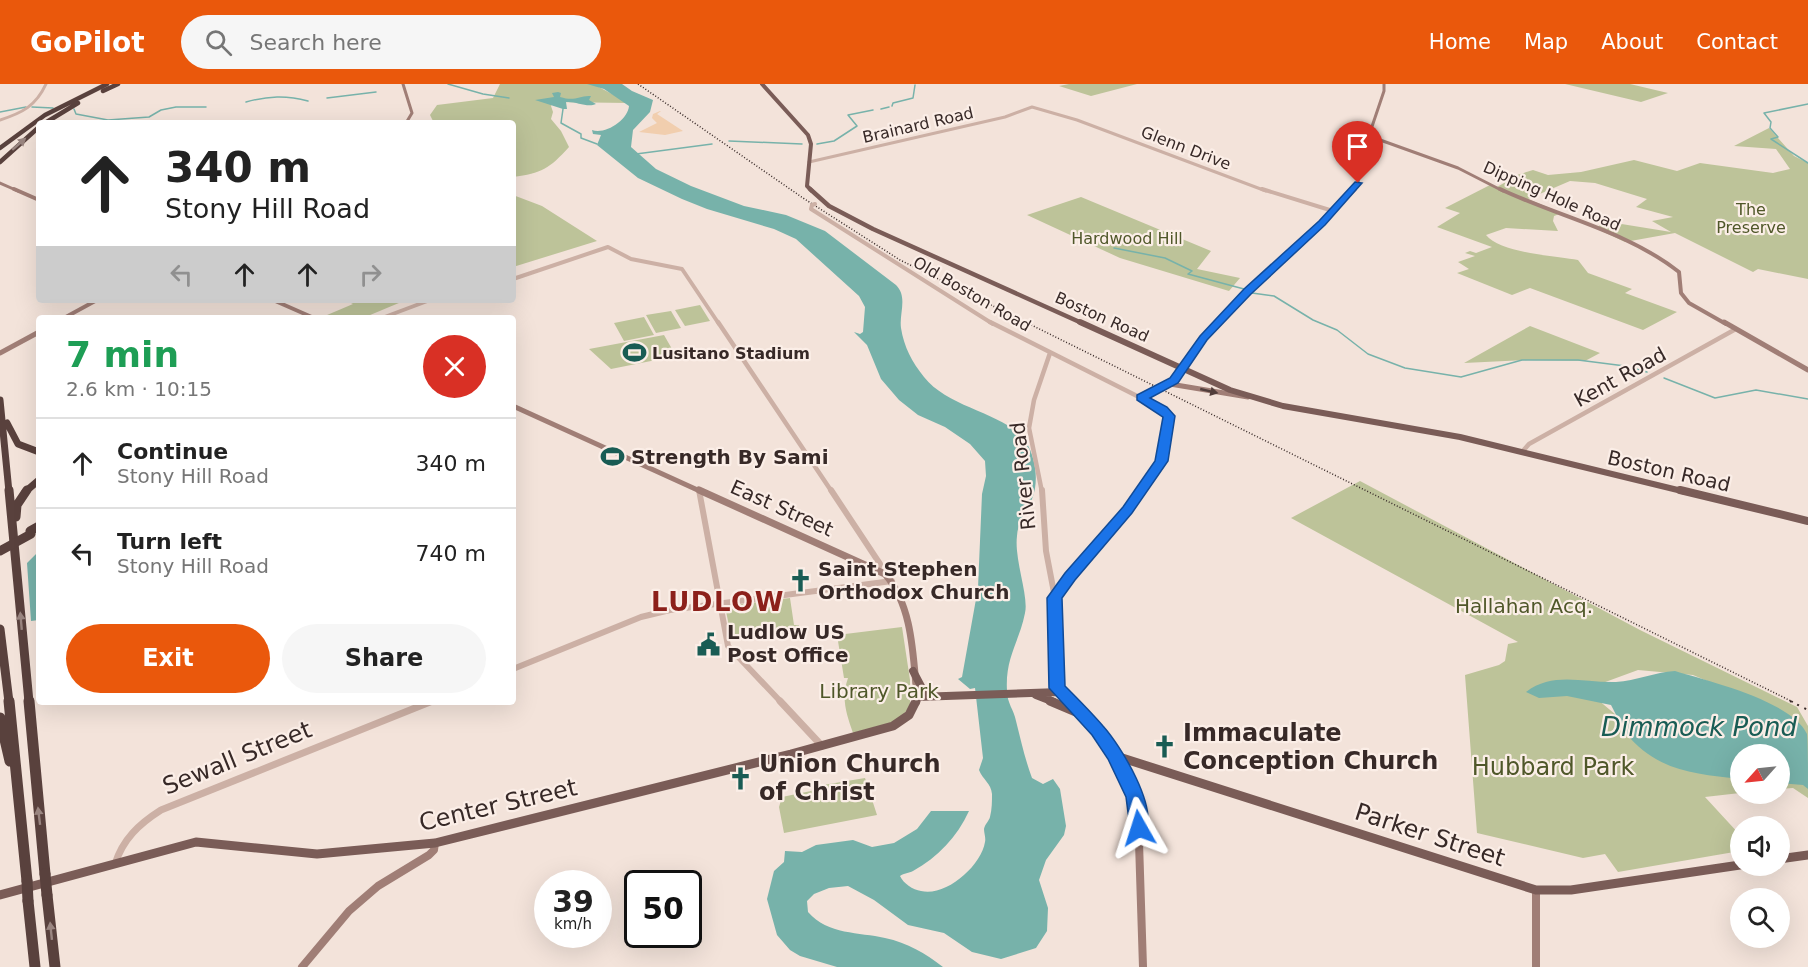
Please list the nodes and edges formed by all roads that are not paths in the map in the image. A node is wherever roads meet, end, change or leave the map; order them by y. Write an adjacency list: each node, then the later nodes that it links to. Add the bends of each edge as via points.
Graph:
1 (45, 84): 8 (street, via 35,104)
2 (106, 84): 9 (highway)
3 (118, 84): 10 (highway)
4 (404, 84): 11 (main road, via 412,113)
5 (762, 84): 17 (main road, via 808,135)
6 (1384, 84): 14 (main road)
7 (1030, 106): 17 (street, Brainard Road, via 1009,116); 22 (street, Glenn Drive)
8 (0, 120)
9 (38, 120)
10 (51, 120)
11 (407, 120)
12 (36, 121): 15 (highway)
13 (36, 130): 16 (highway, one-way to 13)
14 (1369, 136): 22 (main road, via 1358,183); 31 (main road, Dipping Hole Road, via 1462,169 1660,257 1677,269 1681,293 1696,308)
15 (0, 148)
16 (0, 162)
17 (809, 162): 20 (main road, via 807,186)
18 (0, 183): 19 (main road)
19 (36, 199)
20 (822, 201): 21 (street, Old Boston Road); 35 (main road, Boston Road, via 873,229)
21 (814, 204): 34 (street, Old Boston Road, via 811,210 855,239 992,323)
22 (1333, 211): 35 (main road, via 1237,302)
23 (608, 247): 24 (street); 50 (street, via 631,259 682,269 875,556 880,564)
24 (516, 278)
25 (92, 303): 28 (main road)
26 (280, 303): 29 (main road)
27 (422, 303): 30 (street)
28 (70, 315)
29 (307, 315)
30 (390, 315)
31 (1734, 330): 36 (main road); 43 (street, Kent Road)
32 (36, 334): 33 (main road)
33 (0, 353)
34 (1050, 353): 40 (street, Old Boston Road); 52 (street, River Road, via 1029,428 1042,490 1045,545)
35 (1182, 368): 37 (main road); 38 (main road, Boston Road)
36 (1808, 370)
37 (1169, 384): 38 (main road, one-way to 38); 40 (main road)
38 (1249, 397): 43 (main road, Boston Road)
39 (0, 398): 42 (highway, via 13,441); 48 (highway)
40 (1141, 398): 52 (main road, via 1169,416 1162,461 1128,510)
41 (516, 407): 45 (main road, East Street)
42 (36, 451)
43 (1522, 452): 46 (main road, Boston Road)
44 (36, 482): 48 (highway, via 18,502)
45 (699, 489): 50 (main road, East Street); 53 (street)
46 (1808, 519)
47 (35, 530): 49 (highway, bridge)
48 (13, 532): 76 (highway, one-way to 48, bridge)
49 (0, 549)
50 (878, 569): 51 (main road, East Street)
51 (893, 581): 53 (street); 56 (main road, East Street, via 905,607)
52 (1054, 598): 57 (main road, via 1054,652)
53 (719, 602): 55 (street, via 641,616); 65 (street, via 731,652)
54 (0, 629): 67 (highway)
55 (516, 668)
56 (913, 671): 59 (main road, East Street); 60 (main road, via 923,690)
57 (1060, 692): 58 (main road); 64 (main road)
58 (1028, 694): 60 (main road); 64 (main road)
59 (917, 697): 60 (main road); 62 (main road)
60 (934, 697): 62 (main road, Center Street)
61 (423, 705): 71 (street, Sewall Street, via 161,810 126,838)
62 (909, 715): 65 (main road, Center Street, via 893,726)
63 (0, 718): 67 (highway)
64 (1087, 718): 66 (main road)
65 (822, 746): 68 (main road, Center Street)
66 (1116, 756): 73 (main road, Parker Street); 78 (main road, via 1134,792 1138,811)
67 (20, 811): 75 (highway, bridge)
68 (435, 843): 71 (main road, Center Street, via 317,854 196,842); 77 (main road, via 429,855 378,886 349,911)
69 (1808, 855): 70 (main road)
70 (1790, 858)
71 (115, 864): 74 (main road, Center Street)
72 (1730, 866): 73 (main road, Parker Street, via 1571,890)
73 (1536, 890): 79 (main road)
74 (0, 895)
75 (35, 967)
76 (55, 967)
77 (302, 967)
78 (1143, 967)
79 (1536, 967)

